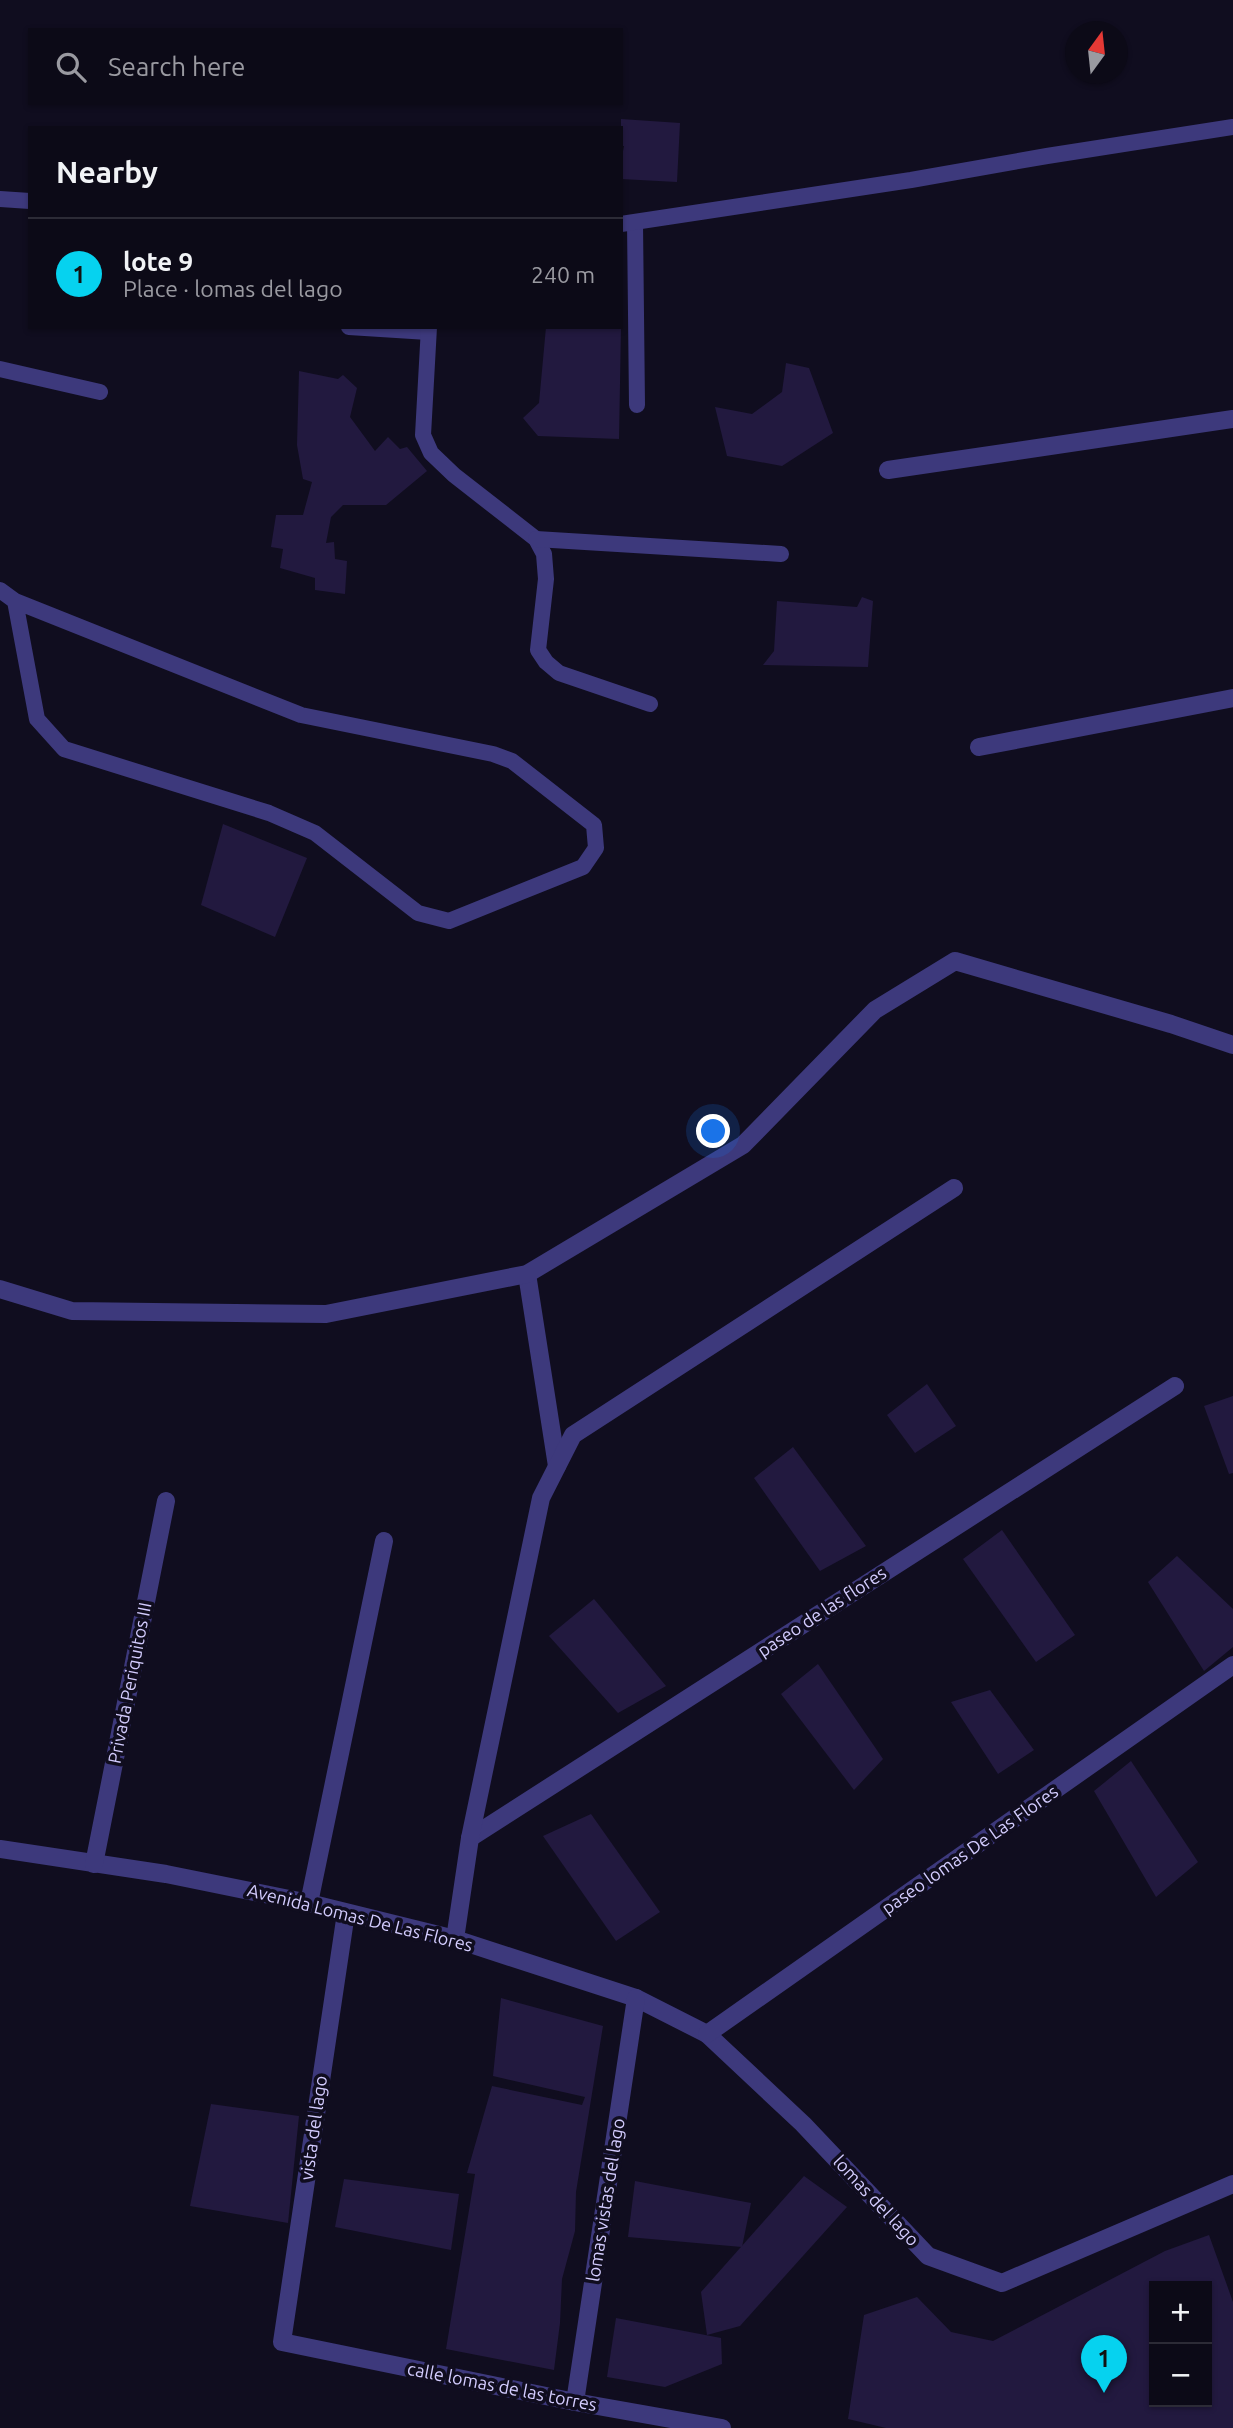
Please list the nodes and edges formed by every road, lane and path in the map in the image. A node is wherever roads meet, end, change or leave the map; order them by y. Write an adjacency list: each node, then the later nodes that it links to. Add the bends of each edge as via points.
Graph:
1 (1233, 127): 4 (lane)
2 (0, 199): 3 (lane)
3 (28, 201)
4 (628, 224): 9 (lane)
5 (402, 329): 6 (lane)
6 (428, 330): 12 (lane, via 424,435 431,453)
7 (0, 369): 8 (lane)
8 (100, 392)
9 (637, 405)
10 (1233, 419): 11 (street)
11 (888, 470)
12 (536, 539): 13 (lane); 17 (lane, via 544,554 546,579 538,650 546,662 559,673)
13 (781, 554)
14 (0, 590): 15 (lane)
15 (15, 601): 15 (lane, via 37,719 64,749 269,813 315,833 418,912 449,921 583,867 596,848 594,825 512,761 301,715)
16 (1233, 698): 18 (street)
17 (650, 704)
18 (979, 747)
19 (1233, 1045): 21 (street, via 955,961 875,1010 743,1145)
20 (954, 1188): 24 (street, via 573,1435)
21 (527, 1274): 22 (street, via 326,1314 72,1311); 24 (street)
22 (0, 1289)
23 (1175, 1387): 28 (street, paseo de las flores)
24 (558, 1466): 28 (street, via 541,1497)
25 (166, 1501): 30 (street, Privada Periquitos III)
26 (384, 1541): 31 (street)
27 (1233, 1665): 35 (street, paseo lomas De Las Flores)
28 (470, 1838): 33 (street)
29 (0, 1849): 30 (street, Avenida Lomas De Las Flores)
30 (94, 1864): 31 (street, Avenida Lomas De Las Flores)
31 (309, 1903): 32 (street, Avenida Lomas De Las Flores)
32 (346, 1913): 33 (street, Avenida Lomas De Las Flores); 37 (street, vista del lago)
33 (455, 1939): 34 (street, Avenida Lomas De Las Flores)
34 (636, 1998): 35 (street, Avenida Lomas De Las Flores); 38 (street, lomas vistas del lago)
35 (707, 2034): 36 (street, lomas del lago, via 803,2123 928,2256 1002,2283)
36 (1233, 2184)
37 (282, 2342): 38 (street, calle lomas de las torres)
38 (575, 2402): 39 (street, calle lomas de las torres)
39 (686, 2425): 40 (street, calle lomas de las torres)
40 (722, 2428)

